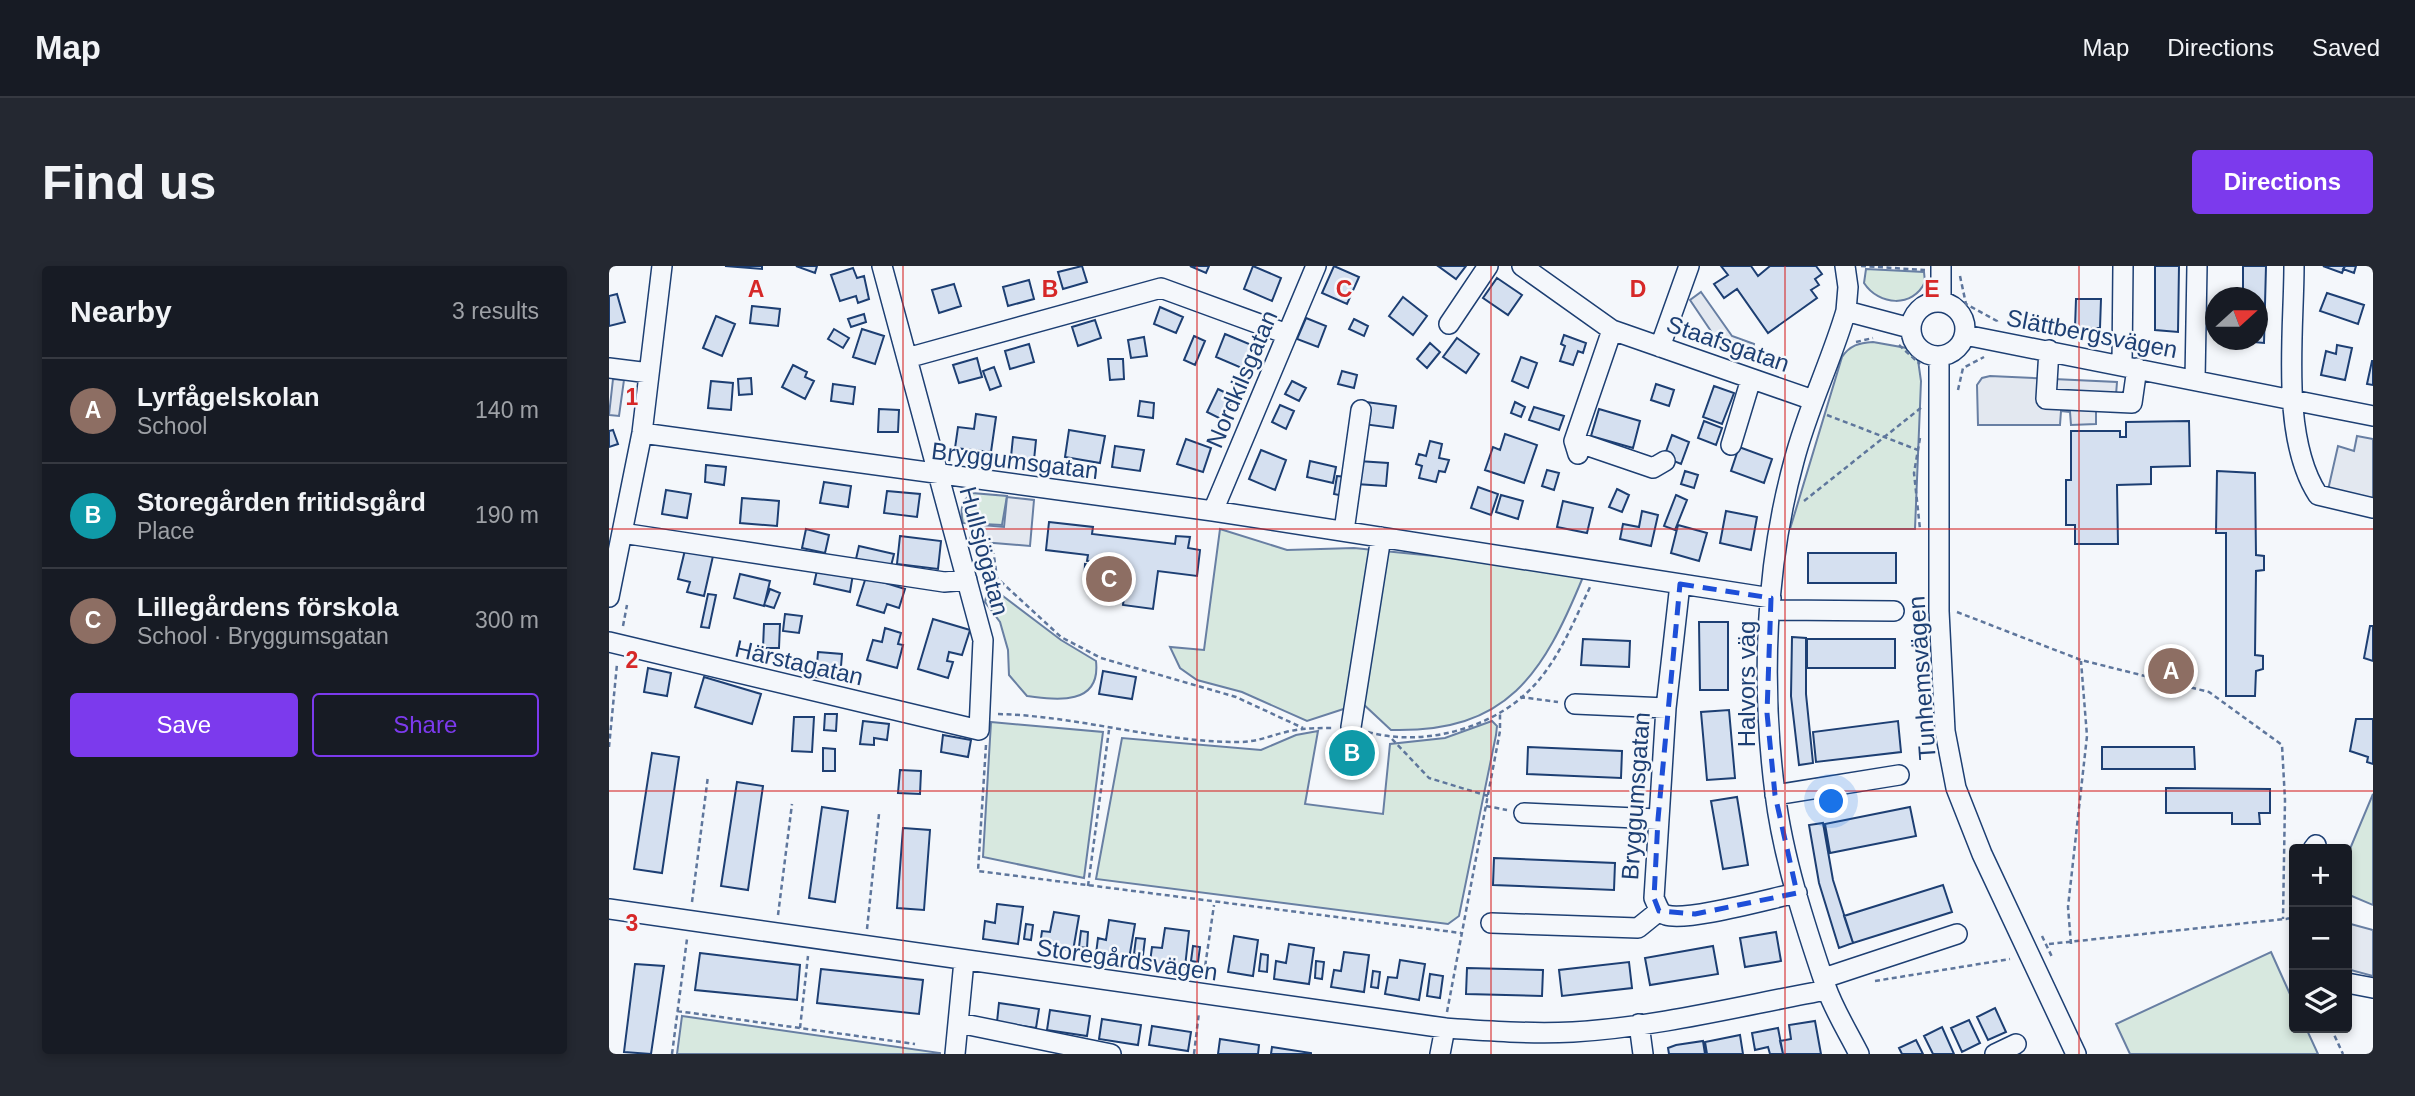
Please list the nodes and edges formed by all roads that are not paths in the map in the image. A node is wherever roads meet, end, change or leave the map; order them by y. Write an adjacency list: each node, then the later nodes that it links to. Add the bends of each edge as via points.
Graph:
1 (662, 266): 25 (street)
2 (882, 266): 22 (street, Hullsjögatan)
3 (1316, 266): 17 (street, Nordkilsgatan)
4 (1488, 266): 14 (street)
5 (1522, 266): 16 (street, Staafsgatan)
6 (1689, 266): 19 (street)
7 (1845, 266): 13 (street)
8 (2123, 266): 23 (street)
9 (2197, 266): 27 (street)
10 (2294, 266): 28 (street)
11 (1940, 268): 12 (street)
12 (1941, 302): 15 (street, via 1923,306); 18 (street, via 1957,309 1966,325)
13 (1846, 311): 15 (street); 29 (street, Halvors väg)
14 (1449, 324)
15 (1910, 328): 21 (street, via 1922,352)
16 (1612, 330): 19 (street, Staafsgatan); 34 (street, via 1576,448 1653,468)
17 (1287, 334): 22 (street, via 1161,288); 37 (street, Nordkilsgatan)
18 (1965, 335): 20 (street, Slättbergsvägen); 21 (street, via 1956,350)
19 (1660, 348): 26 (street, Staafsgatan)
20 (2049, 351): 23 (street, Slättbergsvägen); 23 (street, via 2046,399 2132,403)
21 (1939, 357): 74 (street, Tunhemsvägen, via 1939,611 1945,730 1956,788)
22 (907, 358): 35 (street, Hullsjögatan)
23 (2130, 367): 27 (street, Slättbergsvägen)
24 (609, 368): 25 (street)
25 (649, 373): 32 (street)
26 (1751, 379): 29 (street, Staafsgatan); 33 (street)
27 (2195, 380): 28 (street, Slättbergsvägen)
28 (2294, 400): 31 (street, Slättbergsvägen); 36 (street, via 2303,460 2318,495)
29 (1817, 406): 44 (street, Halvors väg, via 1794,461 1778,531)
30 (1361, 410): 38 (street)
31 (2373, 416)
32 (642, 433): 35 (street, Bryggumsgatan); 40 (street)
33 (1731, 445)
34 (1665, 460)
35 (938, 476): 37 (street, Bryggumsgatan); 41 (street, Hullsjögatan)
36 (2373, 508)
37 (1213, 511): 38 (street, Bryggumsgatan)
38 (1345, 531): 39 (street, Bryggumsgatan)
39 (1381, 537): 42 (street, Bryggumsgatan); 50 (street)
40 (616, 545): 41 (street, via 944,582); 43 (street)
41 (967, 580): 49 (street, Hullsjögatan, via 984,647)
42 (1680, 584): 44 (street, Bryggumsgatan); 48 (street, Bryggumsgatan)
43 (609, 597)
44 (1771, 604): 45 (street, Bryggumsgatan); 52 (street, Halvors väg, via 1767,713)
45 (1894, 611)
46 (609, 642): 49 (street, Härstagatan)
47 (1575, 704): 48 (street)
48 (1666, 708): 54 (street, Bryggumsgatan)
49 (984, 727)
50 (1351, 727)
51 (1899, 775): 52 (street)
52 (1775, 795): 55 (street, Halvors väg)
53 (1524, 813): 54 (street)
54 (1658, 819): 57 (street, Bryggumsgatan, via 1654,898)
55 (1797, 893): 57 (street, Bryggumsgatan, via 1695,914 1667,916); 61 (street, Halvors väg)
56 (609, 909): 60 (street, Storegårdsvägen)
57 (1659, 911): 58 (street, via 1638,928)
58 (1491, 923)
59 (1957, 934): 61 (street, Storegårdsvägen)
60 (964, 961): 64 (street); 66 (street, Storegårdsvägen)
61 (1825, 984): 65 (street, Storegårdsvägen); 72 (street, Halvors väg)
62 (2352, 984): 63 (street)
63 (2373, 988)
64 (959, 1023): 68 (street); 69 (street)
65 (1639, 1024): 66 (street, Storegårdsvägen, via 1536,1033); 71 (street)
66 (1445, 1028): 70 (street)
67 (2016, 1044): 73 (street)
68 (955, 1054)
69 (1111, 1054)
70 (1440, 1054)
71 (1643, 1054)
72 (1859, 1054)
73 (1995, 1054)
74 (2076, 1054)

